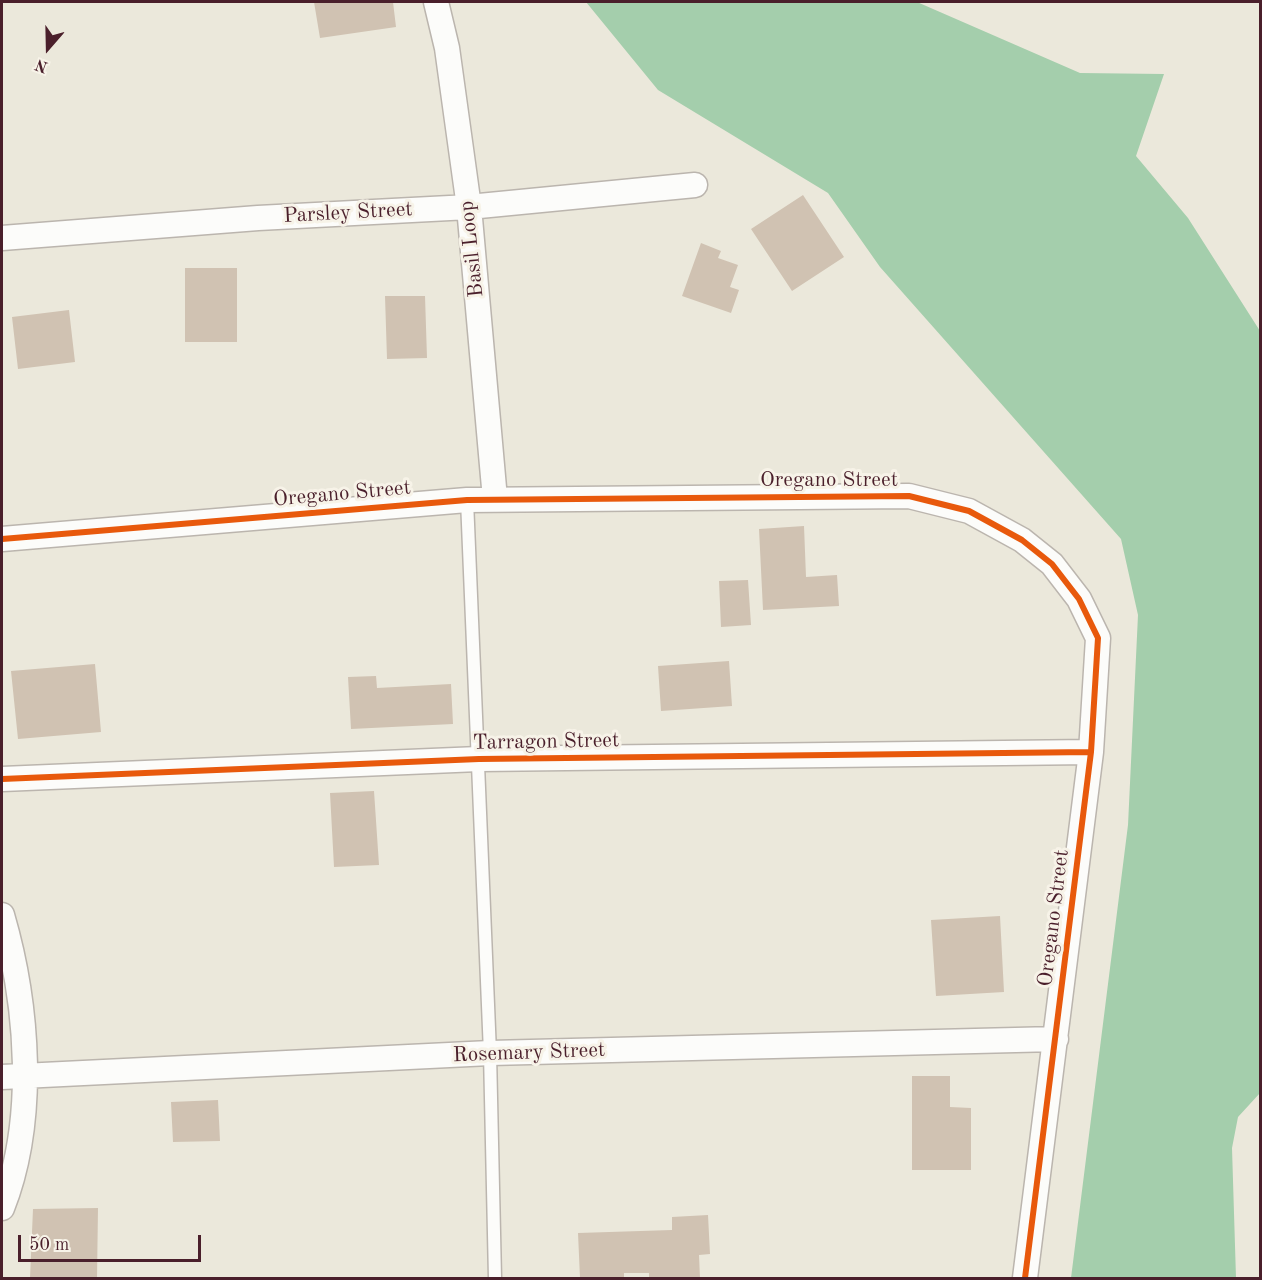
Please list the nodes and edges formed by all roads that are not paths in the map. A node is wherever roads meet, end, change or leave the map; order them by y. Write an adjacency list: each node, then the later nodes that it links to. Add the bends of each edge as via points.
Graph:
1 (436, 2): 3 (street, Basil Loop, via 447,48)
2 (694, 185): 3 (street, Parsley Street)
3 (469, 207): 4 (street, Parsley Street); 5 (street, Basil Loop)
4 (2, 238)
5 (495, 499): 6 (street, Oregano Street); 8 (street, Oregano Street, via 909,496 969,511 1022,540 1052,564 1079,599 1098,638)
6 (467, 500): 7 (street, Oregano Street); 9 (lane)
7 (2, 539)
8 (1091, 752): 9 (street, Tarragon Street); 12 (street, Oregano Street)
9 (479, 759): 10 (street, Tarragon Street); 13 (lane)
10 (2, 779)
11 (2, 915): 15 (street, via 19,1000)
12 (1056, 1039): 13 (street, Rosemary Street); 18 (street, Oregano Street)
13 (490, 1053): 15 (street, Rosemary Street); 17 (lane)
14 (2, 1077): 15 (street, Rosemary Street)
15 (26, 1077): 16 (street, via 20,1148)
16 (2, 1208)
17 (495, 1278)
18 (1026, 1278)

